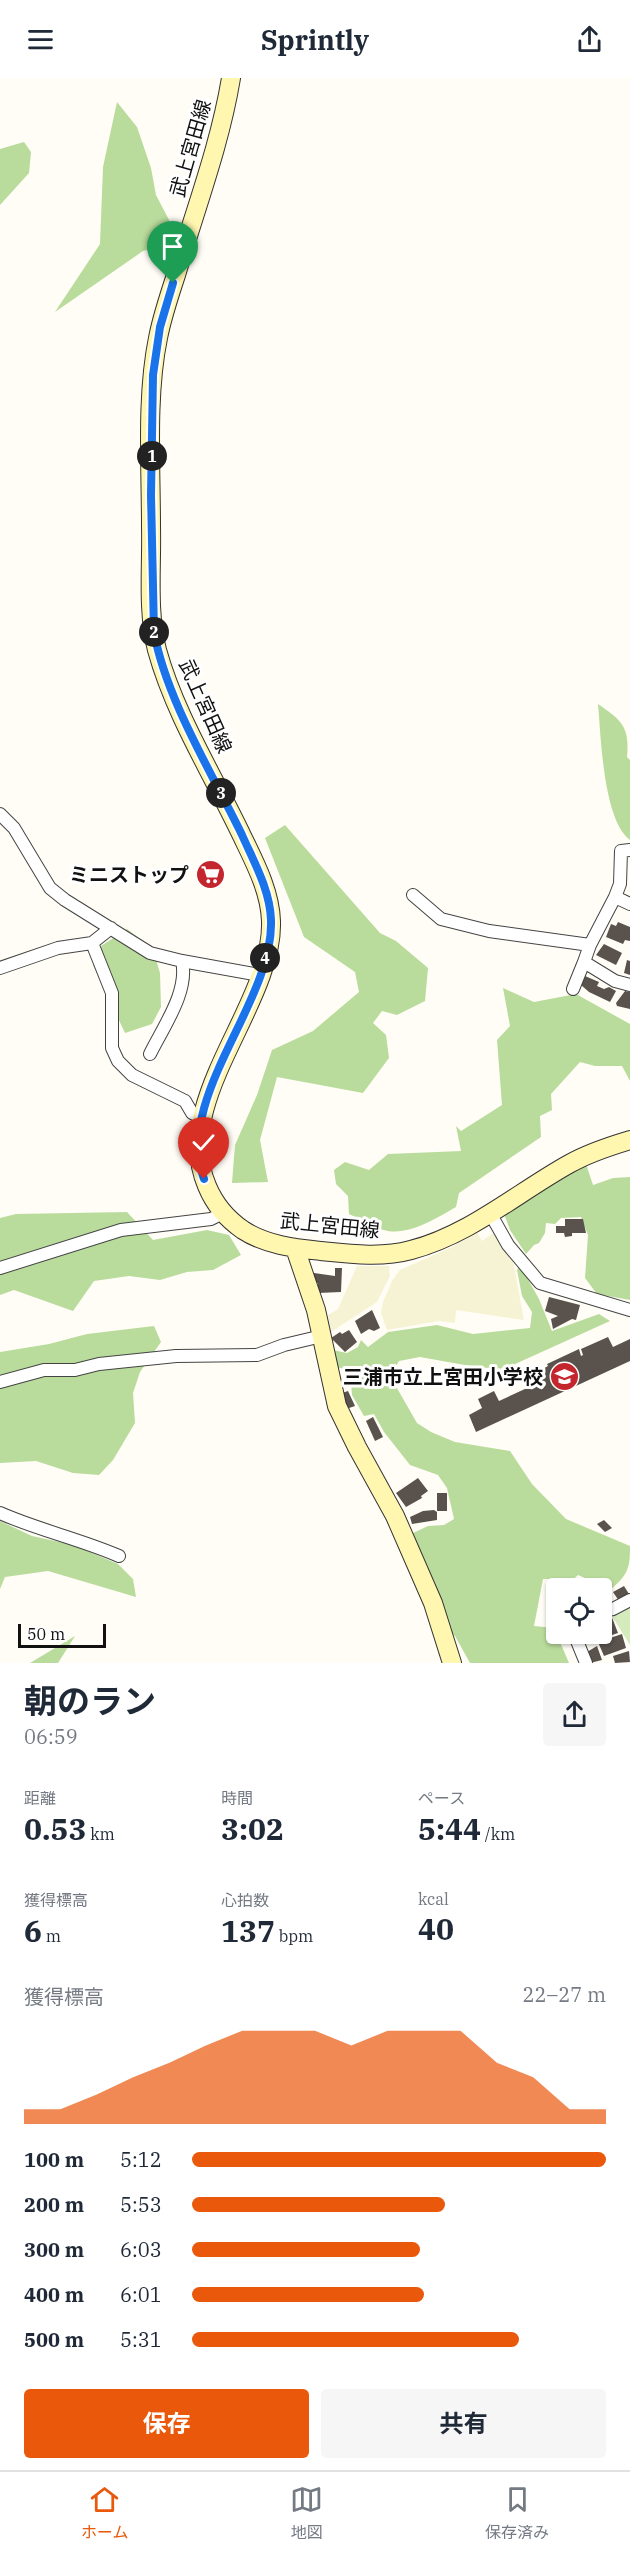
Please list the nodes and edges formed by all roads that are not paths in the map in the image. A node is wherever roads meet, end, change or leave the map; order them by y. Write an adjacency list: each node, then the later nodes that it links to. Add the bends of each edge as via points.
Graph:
1 (231, 78): 13 (main road, 武上宮田線, via 221,127 157,342 152,389 152,602 156,645 168,679 267,895 271,931)
2 (0, 814): 7 (street, via 14,828 50,888)
3 (630, 850): 5 (street, via 621,850 620,884)
4 (413, 895): 9 (street, via 441,919)
5 (615, 897): 6 (street); 9 (street)
6 (630, 904)
7 (111, 928): 8 (street); 10 (street, via 150,953)
8 (92, 943): 12 (street, via 58,948); 17 (street, via 112,993 111,1047 118,1061 132,1075 186,1101 192,1113)
9 (590, 945): 11 (street)
10 (182, 961): 13 (street); 16 (street, via 185,972 178,997)
11 (584, 962): 14 (street, via 615,981); 15 (street)
12 (0, 968)
13 (260, 975): 17 (main road, 武上宮田線)
14 (630, 985)
15 (573, 989)
16 (150, 1054)
17 (202, 1118): 19 (main road, 武上宮田線, via 202,1173)
18 (630, 1140): 20 (main road, 武上宮田線, via 572,1162)
19 (223, 1213): 21 (main road, 武上宮田線, via 252,1235); 22 (street, via 211,1219 121,1230)
20 (490, 1213): 21 (main road, 武上宮田線, via 432,1243 398,1253); 23 (street, via 508,1245 540,1283)
21 (295, 1248): 24 (main road)
22 (0, 1268)
23 (630, 1310)
24 (322, 1336): 25 (street, via 257,1355 176,1356 99,1364 75,1370 44,1370); 31 (main road, via 337,1406 395,1516 433,1604)
25 (0, 1382)
26 (0, 1513): 27 (street)
27 (119, 1556)
28 (630, 1600): 29 (street)
29 (612, 1609)
30 (578, 1644): 32 (street)
31 (452, 1663)
32 (586, 1663)

